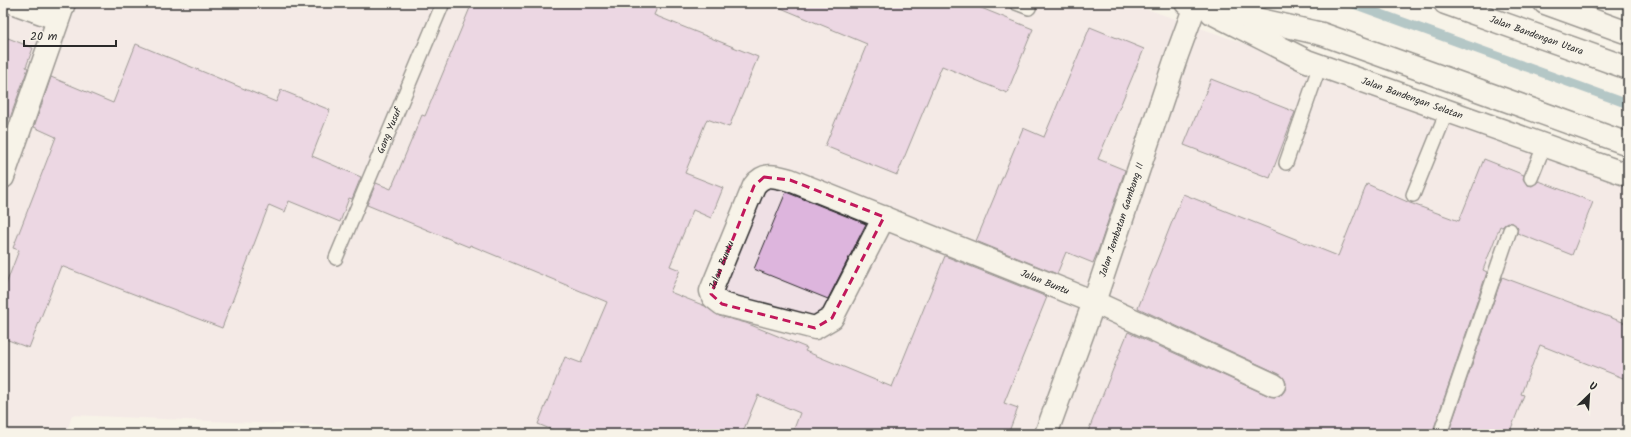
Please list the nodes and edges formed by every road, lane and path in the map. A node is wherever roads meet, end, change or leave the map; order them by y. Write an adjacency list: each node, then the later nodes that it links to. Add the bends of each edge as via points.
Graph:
1 (14, 3): 9 (street)
2 (443, 3): 24 (lane, Gang Yusuf)
3 (1016, 3): 8 (lane)
4 (1235, 3): 11 (lane)
5 (1445, 3): 13 (street, Jalan Bandengan Utara)
6 (1545, 3): 10 (street)
7 (1194, 5): 11 (street); 12 (street, Jalan Bandengan Selatan); 25 (street, Jalan Jembatan Gambang II)
8 (1029, 8)
9 (61, 11): 19 (street)
10 (1628, 33)
11 (1322, 34): 15 (street)
12 (1320, 65): 14 (street, Jalan Bandengan Selatan); 17 (lane)
13 (1628, 68)
14 (1447, 111): 16 (street, Jalan Bandengan Selatan); 21 (lane)
15 (1628, 144)
16 (1544, 146): 18 (street, Jalan Bandengan Selatan); 20 (lane)
17 (1286, 163)
18 (1628, 175)
19 (3, 177)
20 (1531, 178)
21 (1413, 195)
22 (884, 217): 22 (street, Jalan Buntu, via 790,180 776,176 759,179 740,216 711,291 713,297 722,304 815,328 832,318); 25 (street, Jalan Buntu)
23 (1510, 230): 28 (lane)
24 (336, 258)
25 (1094, 302): 26 (street, Jalan Buntu); 27 (street, Jalan Jembatan Gambang II)
26 (1274, 385)
27 (1046, 434)
28 (1440, 434)

